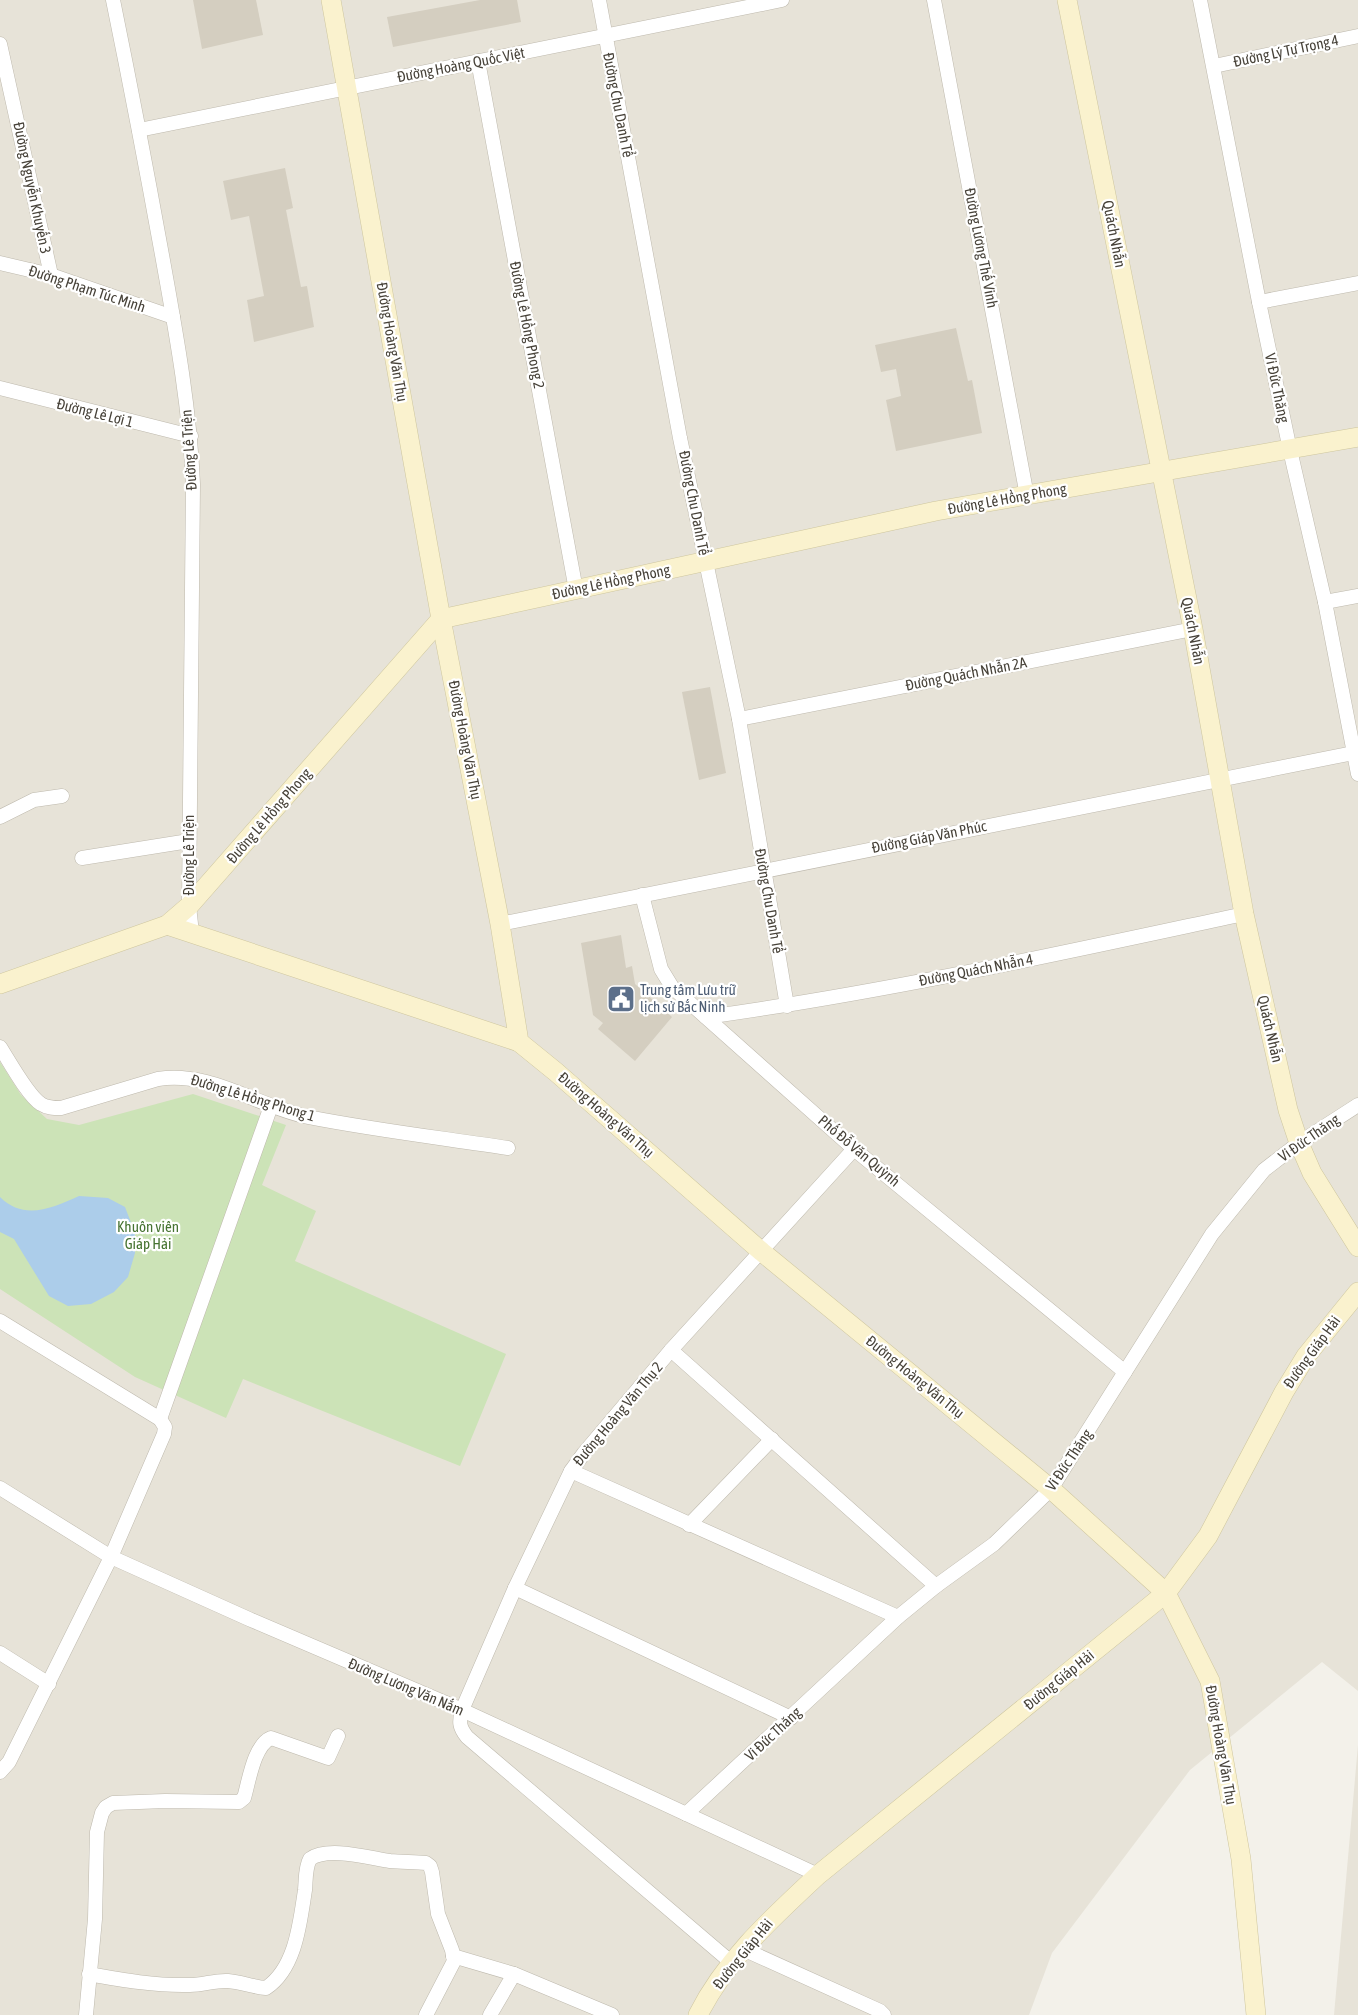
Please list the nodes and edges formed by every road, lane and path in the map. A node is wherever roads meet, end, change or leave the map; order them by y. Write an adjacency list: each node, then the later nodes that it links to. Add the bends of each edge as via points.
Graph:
1 (113, 0): 14 (street, Đường Lê Triện)
2 (331, 0): 13 (street, Đường Hoàng Văn Thụ)
3 (599, 0): 8 (street, Đường Chu Danh Tể)
4 (782, 0): 8 (street, Đường Hoàng Quốc Việt)
5 (934, 0): 25 (street, Đường Lương Thế Vinh)
6 (1067, 0): 24 (street, Quách Nhẫn)
7 (1200, 0): 12 (street, Vi Đức Thăng)
8 (605, 36): 11 (street, Đường Hoàng Quốc Việt); 26 (street, Đường Chu Danh Tể)
9 (1358, 36): 12 (street, Đường Lý Tự Trọng 4)
10 (0, 44): 16 (street, Đường Nguyễn Khuyến 3)
11 (478, 61): 13 (street, Đường Hoàng Quốc Việt); 27 (street, Đường Lê Hồng Phong 2)
12 (1214, 66): 18 (street, Vi Đức Thăng)
13 (348, 87): 14 (street, Đường Hoàng Quốc Việt); 30 (street, Đường Hoàng Văn Thụ)
14 (139, 130): 19 (street, Đường Lê Triện)
15 (0, 263): 16 (street, Đường Phạm Túc Minh)
16 (51, 275): 19 (street, Đường Phạm Túc Minh)
17 (1358, 283): 18 (street)
18 (1259, 302): 23 (street, Vi Đức Thăng)
19 (173, 317): 21 (street, Đường Lê Triện)
20 (0, 388): 21 (street, Đường Lê Lợi 1)
21 (191, 436): 38 (street, Đường Lê Triện)
22 (1358, 437): 23 (street, Đường Lê Hồng Phong)
23 (1290, 450): 24 (street, Đường Lê Hồng Phong); 29 (street, Vi Đức Thăng)
24 (1162, 473): 25 (street, Đường Lê Hồng Phong); 31 (street, Quách Nhẫn)
25 (1027, 496): 26 (street, Đường Lê Hồng Phong, via 936,511)
26 (706, 562): 27 (street, Đường Lê Hồng Phong); 32 (street, Đường Chu Danh Tể)
27 (576, 590): 30 (street, Đường Lê Hồng Phong)
28 (1358, 596): 29 (street)
29 (1325, 602): 33 (street, Vi Đức Thăng)
30 (441, 619): 42 (street, Đường Lê Hồng Phong); 44 (street, Đường Hoàng Văn Thụ)
31 (1193, 630): 32 (street, Đường Quách Nhẫn 2A); 35 (street, Quách Nhẫn)
32 (739, 719): 40 (street, Đường Chu Danh Tể)
33 (1356, 752): 34 (street, Vi Đức Thăng); 35 (street, Đường Giáp Văn Phúc)
34 (1358, 774)
35 (1220, 780): 40 (street, Đường Giáp Văn Phúc); 43 (street, Quách Nhẫn)
36 (62, 796): 37 (street, via 34,800)
37 (0, 817)
38 (189, 841): 39 (street); 42 (street, Đường Lê Triện)
39 (82, 858)
40 (763, 870): 41 (street, Đường Giáp Văn Phúc); 48 (street, Đường Chu Danh Tể)
41 (642, 895): 44 (street, Đường Giáp Văn Phúc); 49 (street, Phố Đỗ Văn Quỳnh, via 654,947 667,980)
42 (189, 906): 45 (street, Đường Lê Hồng Phong); 46 (street, Đường Lê Triện)
43 (1244, 914): 48 (street, Đường Quách Nhẫn 4, via 1046,957); 54 (street, Quách Nhẫn, via 1288,1110)
44 (500, 924): 50 (street, Đường Hoàng Văn Thụ)
45 (168, 925): 46 (street); 47 (street, Đường Lê Hồng Phong)
46 (192, 933): 50 (street)
47 (0, 984)
48 (787, 1006): 49 (street, Đường Quách Nhẫn 4)
49 (706, 1017): 56 (street, Phố Đỗ Văn Quỳnh)
50 (519, 1042): 58 (street, Đường Hoàng Văn Thụ)
51 (0, 1047): 53 (street, Đường Lê Hồng Phong 1, via 32,1094 49,1108 61,1108 172,1077 208,1082)
52 (1358, 1105): 54 (street, Vi Đức Thăng)
53 (271, 1106): 55 (street, Đường Lê Hồng Phong 1, via 307,1116); 63 (street)
54 (1299, 1144): 57 (street, Quách Nhẫn, via 1312,1173); 62 (street, Vi Đức Thăng, via 1264,1170 1212,1234)
55 (508, 1148)
56 (854, 1148): 58 (street, Đường Hoàng Văn Thụ 2); 62 (street, Phố Đỗ Văn Quỳnh)
57 (1358, 1247)
58 (762, 1252): 61 (street, Đường Hoàng Văn Thụ 2); 67 (street, Đường Hoàng Văn Thụ)
59 (1358, 1292): 72 (street, Đường Giáp Hải, via 1306,1356 1208,1536)
60 (0, 1321): 63 (street)
61 (671, 1350): 64 (street); 65 (street, Đường Hoàng Văn Thụ 2)
62 (1125, 1372): 67 (street, Vi Đức Thăng)
63 (160, 1419): 69 (street, via 165,1427 164,1434)
64 (772, 1438): 68 (street); 70 (street)
65 (571, 1471): 68 (street); 71 (street, Đường Hoàng Văn Thụ 2)
66 (0, 1488): 69 (street, Đường Lương Văn Nắm)
67 (1051, 1489): 70 (street, Vi Đức Thăng, via 994,1544); 72 (street, Đường Hoàng Văn Thụ)
68 (689, 1525): 73 (street)
69 (111, 1557): 75 (street); 76 (street, Đường Lương Văn Nắm)
70 (936, 1586): 73 (street, Vi Đức Thăng)
71 (515, 1588): 76 (street, Đường Hoàng Văn Thụ 2); 77 (street)
72 (1166, 1593): 81 (street, Đường Giáp Hải); 92 (street, Đường Hoàng Văn Thụ, via 1210,1681 1241,1859)
73 (898, 1617): 77 (street, Vi Đức Thăng)
74 (0, 1652): 75 (street)
75 (49, 1684): 79 (street, via 9,1762)
76 (462, 1710): 80 (street, Đường Lương Văn Nắm); 83 (street, via 459,1722 467,1737)
77 (791, 1718): 80 (street, Vi Đức Thăng)
78 (338, 1736): 84 (street, via 328,1758 271,1738 264,1741 244,1798 239,1802 165,1801 113,1803 106,1807 98,1832)
79 (0, 1772)
80 (686, 1814): 81 (street, Đường Lương Văn Nắm)
81 (818, 1875): 83 (street, Đường Giáp Hải, via 773,1916)
82 (453, 1956): 84 (street, via 438,1914 430,1866 426,1863 349,1854 318,1855 308,1863 291,1955 280,1974 266,1988 225,1981 189,1985 128,1981); 85 (street); 87 (street, via 454,1961 444,1983)
83 (738, 1956): 90 (street, Đường Giáp Hải); 91 (street)
84 (89, 1974): 86 (street)
85 (514, 1974): 88 (street); 89 (street)
86 (86, 2015)
87 (426, 2015)
88 (490, 2015)
89 (612, 2015)
90 (698, 2015)
91 (884, 2015)
92 (1256, 2015)

